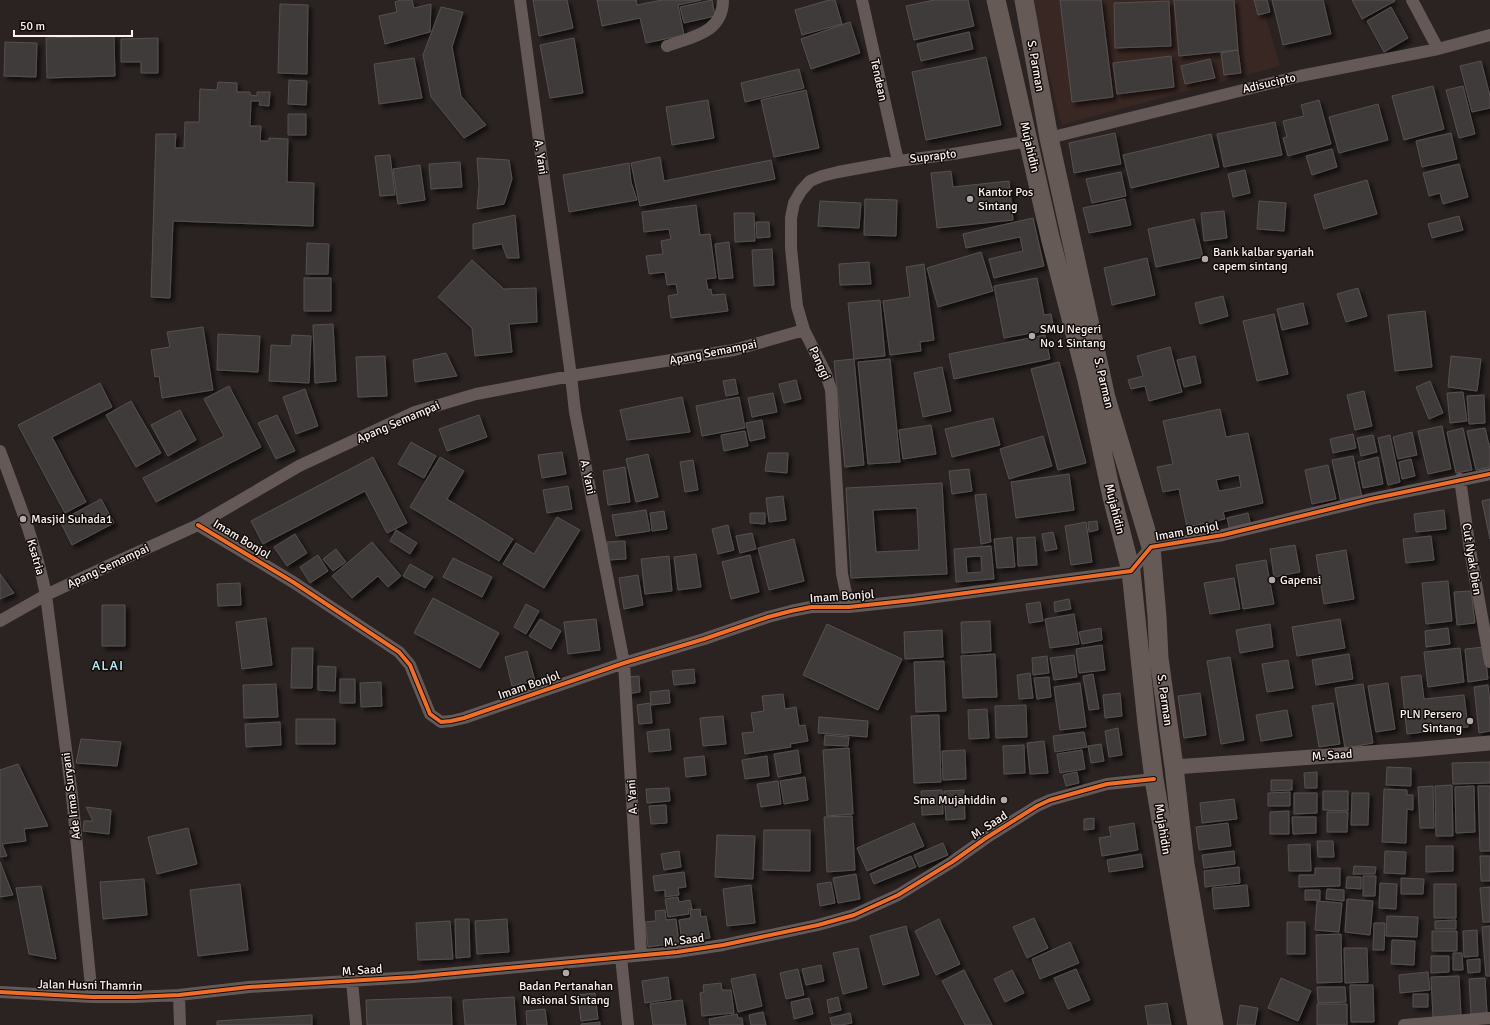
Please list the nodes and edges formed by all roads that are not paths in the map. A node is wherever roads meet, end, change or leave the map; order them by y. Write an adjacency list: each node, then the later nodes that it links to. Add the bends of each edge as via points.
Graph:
1 (520, 0): 15 (street, A. Yani)
2 (723, 0): 8 (street, via 720,19 706,31)
3 (862, 0): 12 (street, Tendean)
4 (996, 0): 11 (main road, Mujahidin)
5 (1024, 0): 10 (main road, S. Parman)
6 (1412, 0): 9 (street)
7 (1490, 35): 9 (street, Adisucipto)
8 (667, 46)
9 (1438, 49): 10 (street, Adisucipto, via 1300,76)
10 (1049, 138): 20 (main road, S. Parman, via 1106,398)
11 (1028, 141): 12 (street, Suprapto); 21 (main road, Mujahidin)
12 (898, 161): 13 (street, Suprapto)
13 (838, 172): 14 (street, Panggi, via 810,181 794,203 791,248 797,306)
14 (804, 330): 15 (street, Apang Semampai, via 734,350); 23 (street, Panggi, via 826,374 831,390 842,574)
15 (571, 376): 19 (street, Apang Semampai, via 476,394 415,412 299,466); 26 (street, A. Yani, via 575,412)
16 (0, 451): 22 (street, Ksatria, via 39,563)
17 (1490, 474): 18 (street, Imam Bonjol)
18 (1460, 479): 20 (street, Imam Bonjol, via 1223,535); 25 (street, Cut Nyak Dien)
19 (198, 525): 22 (street, Apang Semampai); 26 (street, Imam Bonjol, via 293,582 399,652 410,665 430,714 442,722 464,718)
20 (1151, 547): 21 (street, Imam Bonjol); 28 (main road, S. Parman, via 1159,658)
21 (1131, 571): 23 (street, Imam Bonjol); 29 (main road, Mujahidin)
22 (46, 596): 24 (street, Apang Semampai); 35 (street, Ade Irma Suryani, via 72,796)
23 (849, 607): 26 (street, Imam Bonjol, via 811,607 791,611)
24 (0, 621)
25 (1490, 662)
26 (624, 663): 30 (street, A. Yani)
27 (1490, 743): 28 (street, M. Saad)
28 (1174, 767): 41 (main road, Mujahidin, via 1185,864)
29 (1154, 779): 30 (street, M. Saad, via 1107,784 1036,806 898,895 854,916 723,945); 40 (main road, Mujahidin)
30 (641, 955): 31 (street, M. Saad)
31 (621, 957): 32 (street, M. Saad); 39 (street)
32 (352, 981): 34 (street, M. Saad); 38 (street)
33 (0, 992): 35 (street, Jalan Husni Thamrin)
34 (179, 994): 35 (street, Jalan Husni Thamrin); 37 (street)
35 (92, 997)
36 (1490, 1018): 42 (street)
37 (180, 1025)
38 (356, 1025)
39 (628, 1025)
40 (1197, 1025)
41 (1214, 1025)
42 (1404, 1025)

